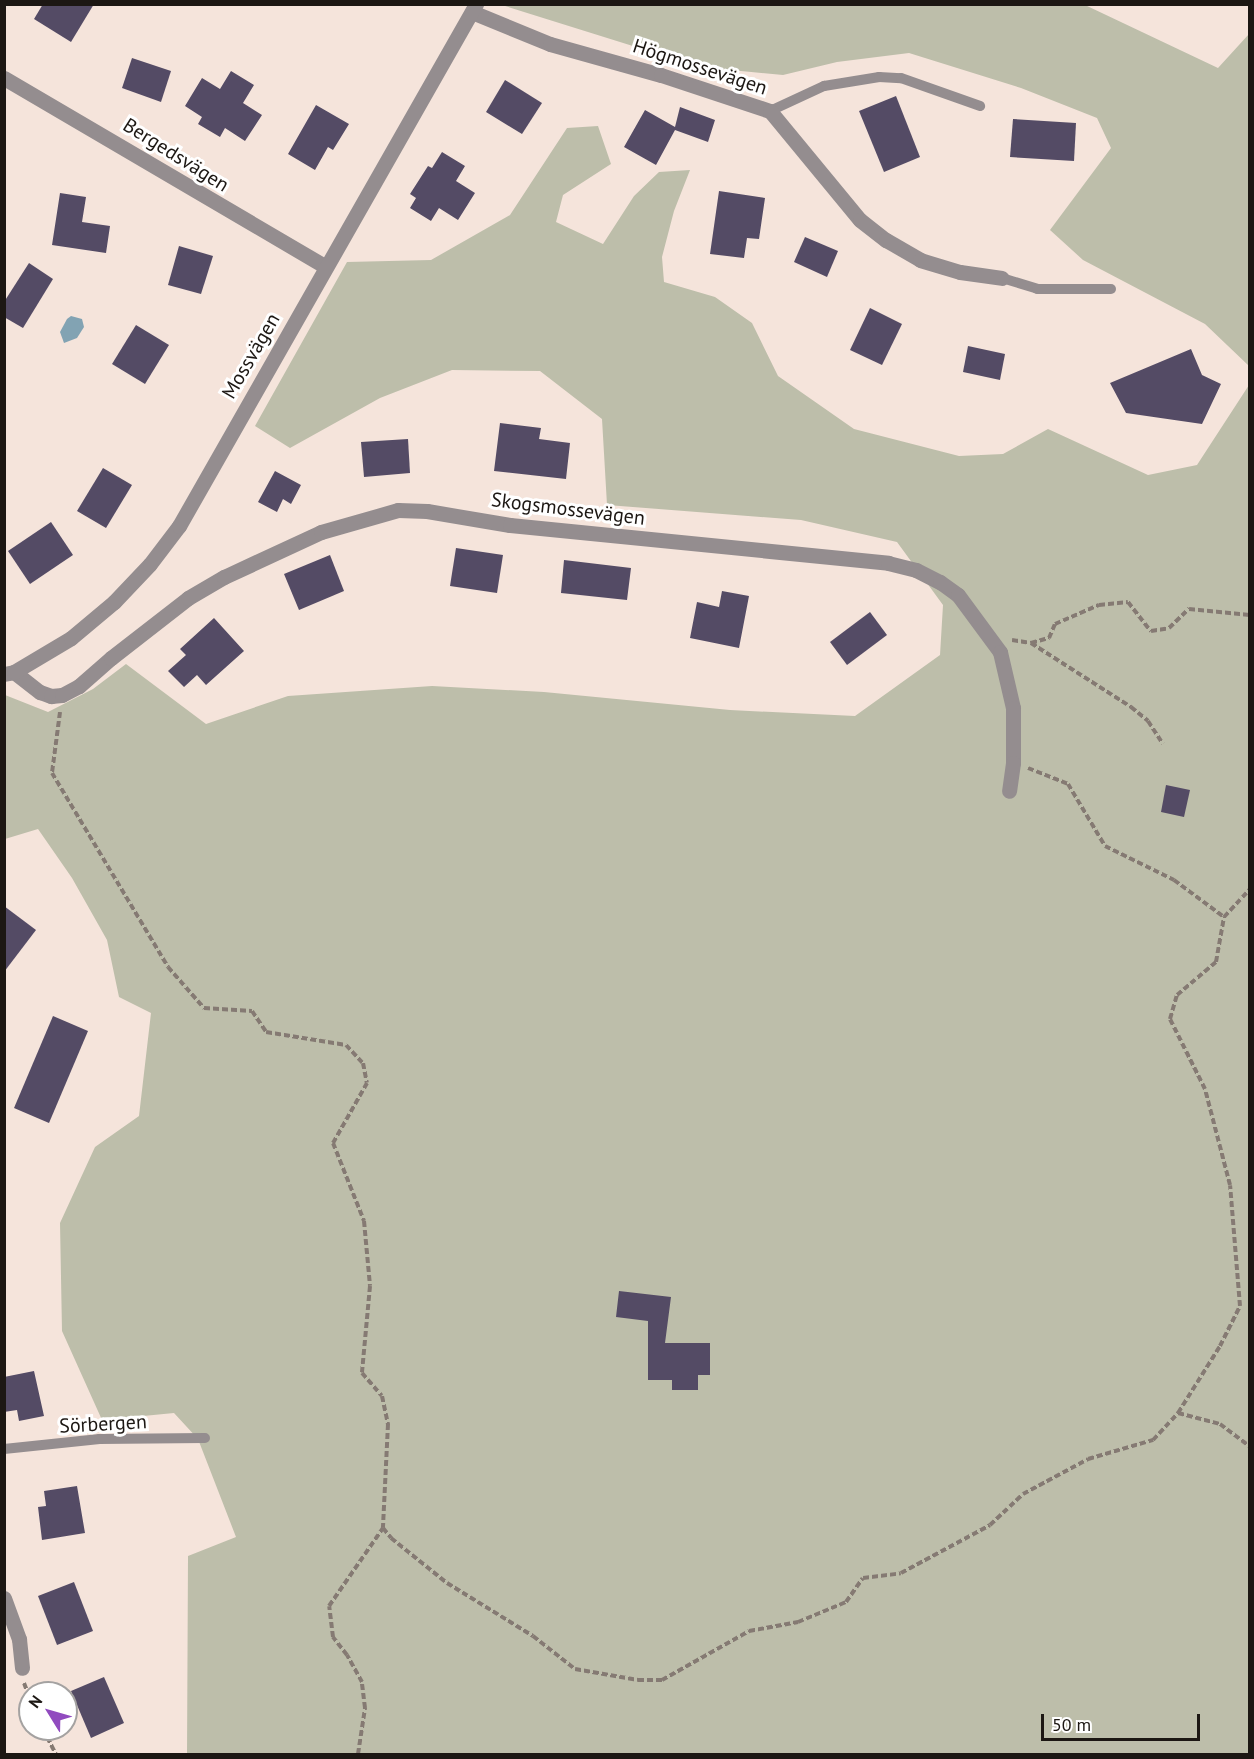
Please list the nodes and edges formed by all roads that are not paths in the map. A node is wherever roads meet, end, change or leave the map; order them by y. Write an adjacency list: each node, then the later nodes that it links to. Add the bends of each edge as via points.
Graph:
1 (474, 8): 4 (street, Högmossevägen, via 550,44); 5 (street, Mossvägen)
2 (4, 78): 5 (street, Bergedsvägen)
3 (980, 106): 4 (lane, via 901,78 879,77 824,86)
4 (770, 111): 6 (street, Högmossevägen, via 860,220 885,240 920,260 960,272)
5 (326, 267): 8 (street, Mossvägen, via 178,526 150,564 114,602 71,638)
6 (1002, 278): 7 (lane, via 1036,289)
7 (1111, 289)
8 (9, 673): 9 (street, Skogsmossevägen, via 40,692 62,695 79,686 188,598 224,577 321,532 398,510 888,563 916,570 958,596 1000,652 1013,708)
9 (1009, 791)
10 (205, 1438): 11 (lane, Sörbergen, via 99,1440)
11 (4, 1449)
12 (4, 1598): 13 (street, via 19,1639)
13 (22, 1668)

